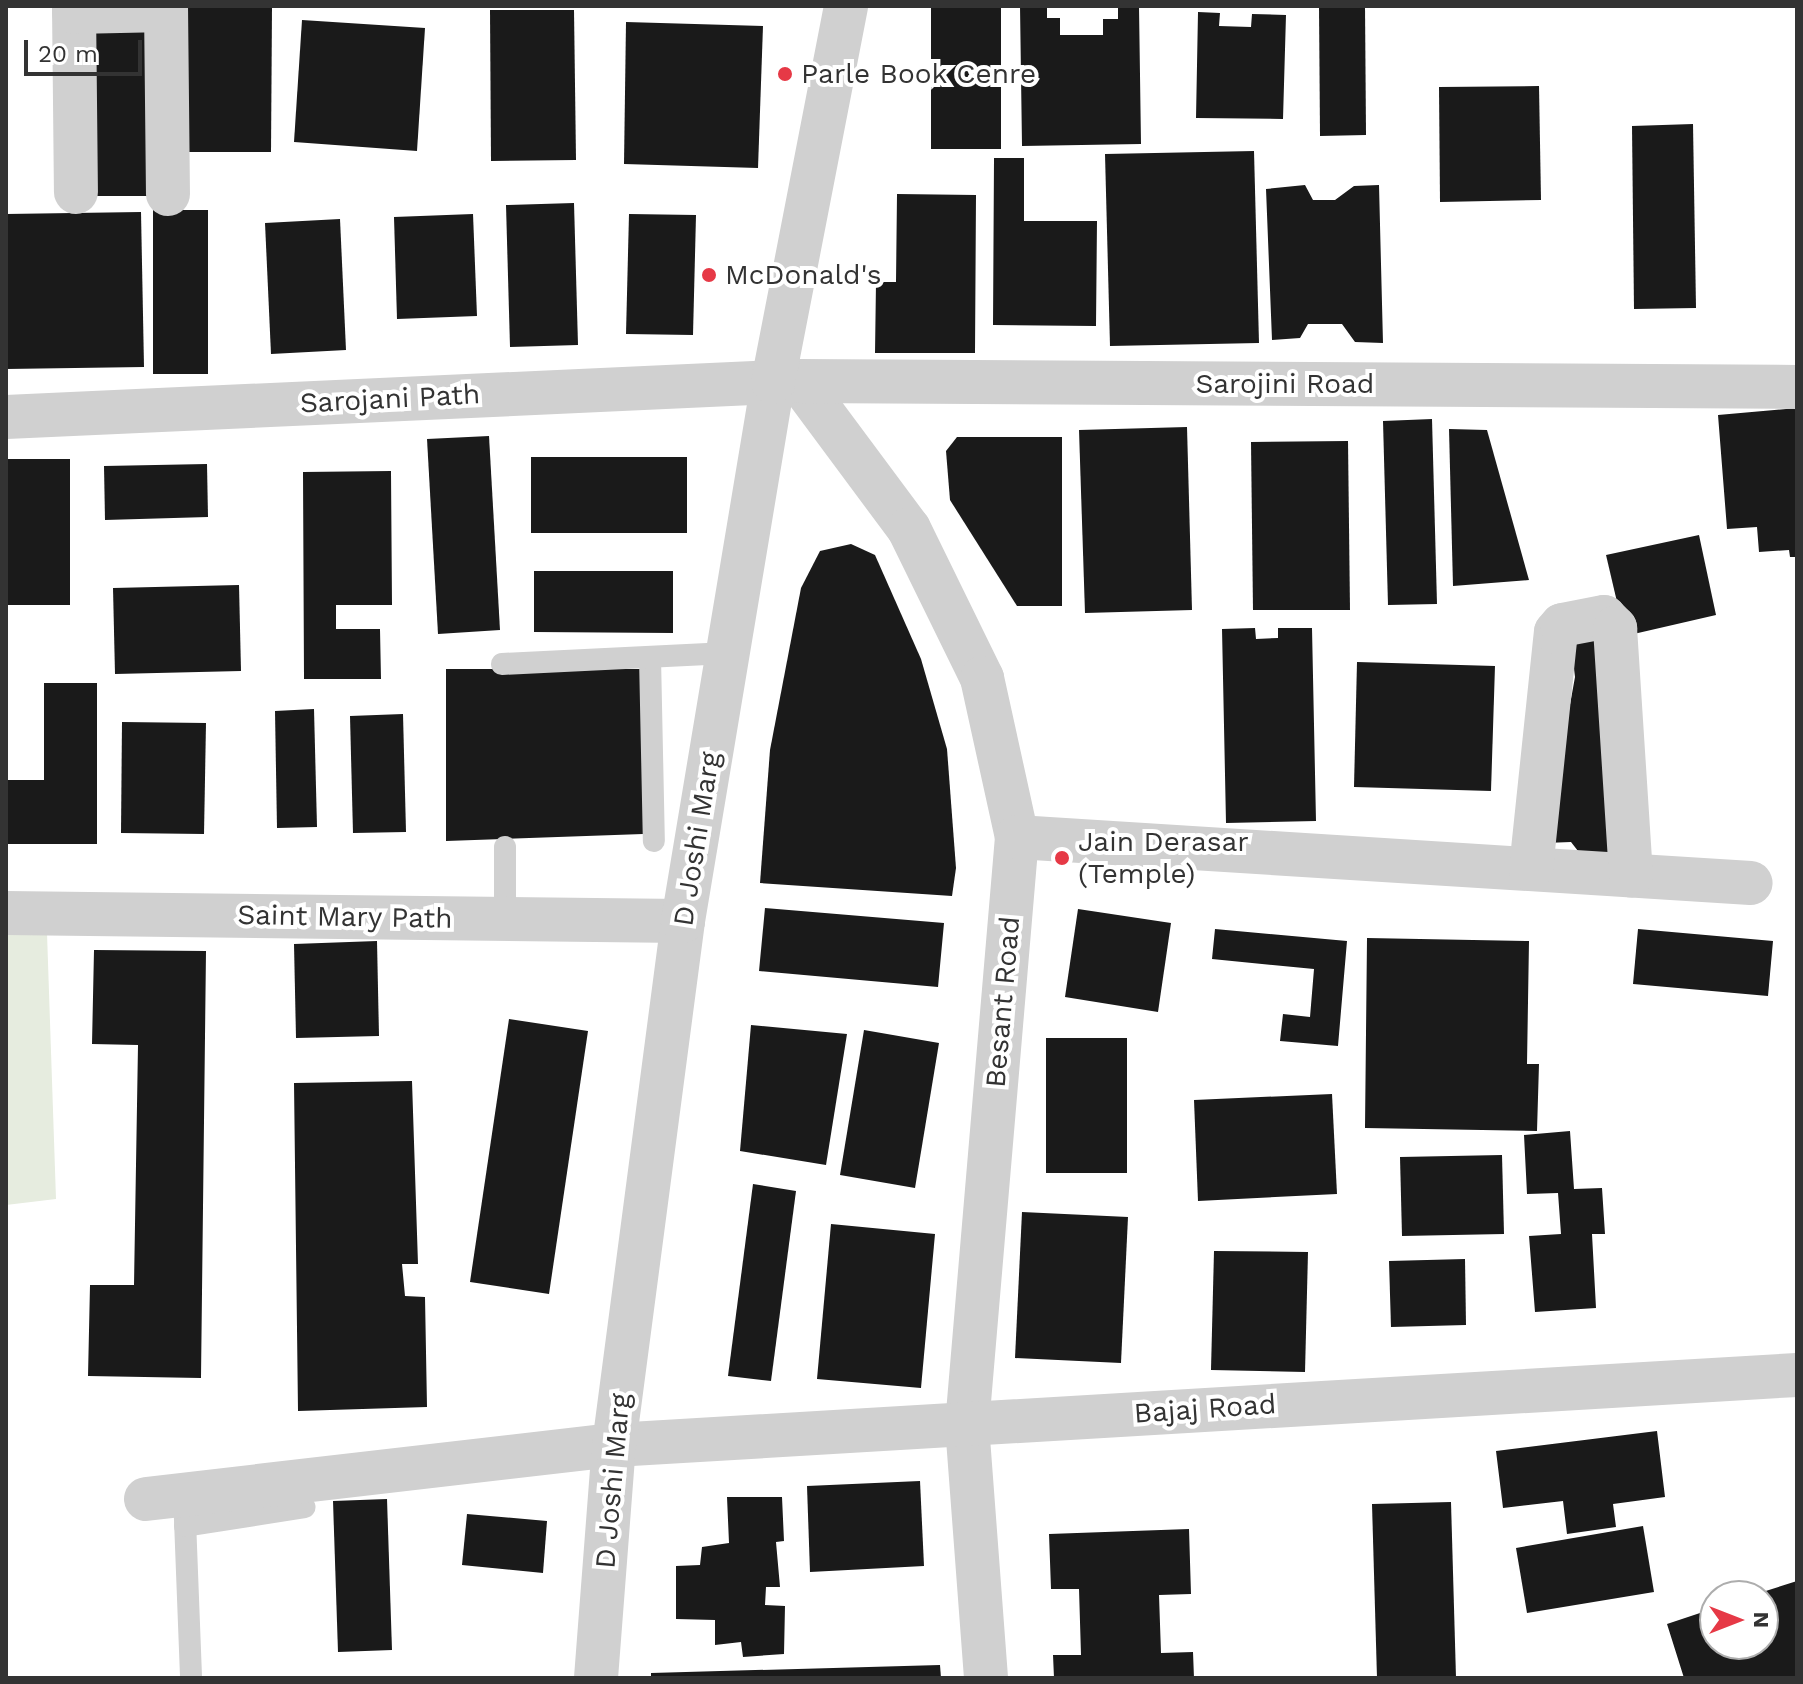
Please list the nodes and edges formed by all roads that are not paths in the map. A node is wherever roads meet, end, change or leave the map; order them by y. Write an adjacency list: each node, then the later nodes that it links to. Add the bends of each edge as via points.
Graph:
1 (846, 6): 6 (street, D Joshi Marg)
2 (166, 8): 3 (street); 5 (street)
3 (74, 9): 4 (street)
4 (76, 192)
5 (168, 194)
6 (786, 381): 7 (street, Sarojini Road); 8 (street, Sarojani Path); 9 (street, D Joshi Marg); 12 (street, Besant Road, via 909,529 982,678)
7 (1797, 387)
8 (6, 417)
9 (728, 653): 10 (lane); 13 (street, D Joshi Marg)
10 (650, 657): 11 (lane); 13 (lane, via 652,841)
11 (502, 664)
12 (1017, 837): 15 (street); 22 (street, Besant Road)
13 (697, 838): 20 (street, D Joshi Marg)
14 (505, 847): 19 (lane)
15 (1532, 864): 16 (street); 16 (street, via 1556,632 1562,625 1604,617 1615,628)
16 (1631, 869): 17 (street)
17 (1751, 883)
18 (6, 913): 19 (street, Saint Mary Path)
19 (505, 919): 20 (street, Saint Mary Path)
20 (683, 921): 23 (street, D Joshi Marg)
21 (1797, 1375): 22 (street, Bajaj Road)
22 (967, 1425): 23 (street, Bajaj Road); 28 (street, Besant Road)
23 (614, 1445): 24 (street, Bajaj Road); 27 (street, D Joshi Marg)
24 (172, 1506): 25 (lane); 26 (lane)
25 (305, 1507)
26 (191, 1678)
27 (596, 1678)
28 (986, 1678)

